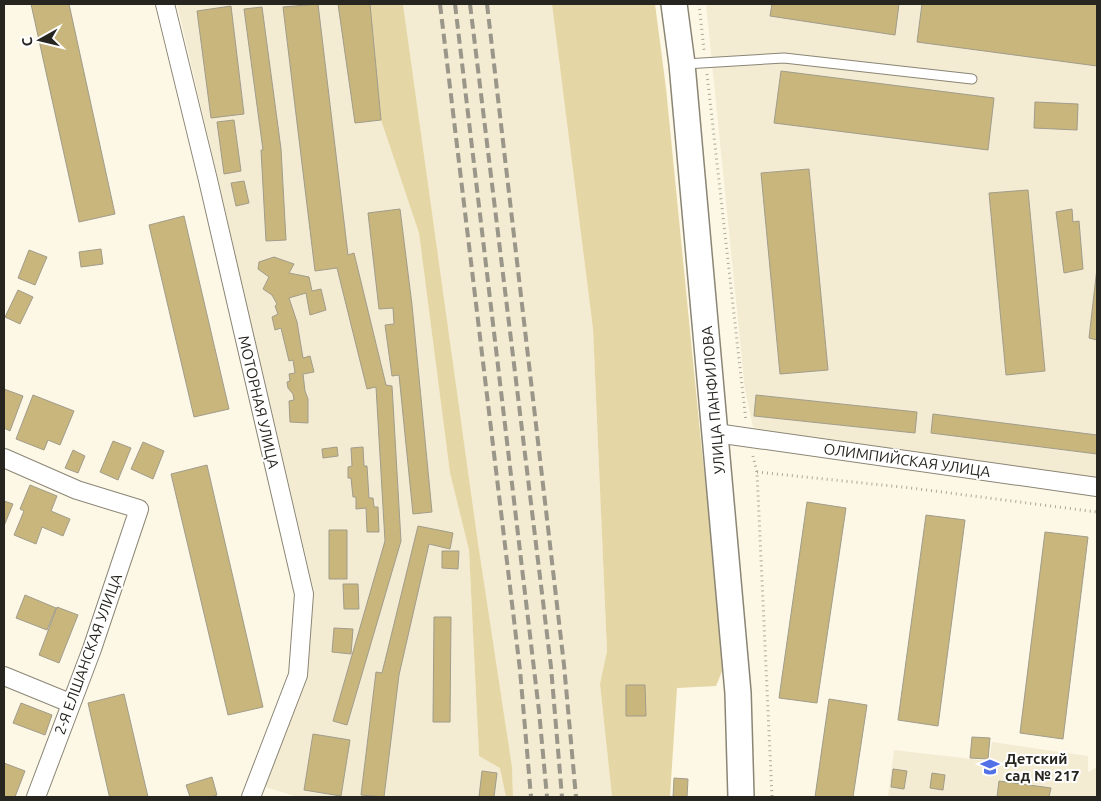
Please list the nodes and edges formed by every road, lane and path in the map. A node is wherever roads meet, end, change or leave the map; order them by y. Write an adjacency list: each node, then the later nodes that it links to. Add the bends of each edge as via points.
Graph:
1 (165, 4): 15 (street, МОТОРНАЯ УЛИЦА, via 304,594 298,675)
2 (674, 4): 4 (main road, УЛИЦА ПАНФИЛОВА)
3 (699, 4): 4 (path)
4 (694, 63): 5 (lane, via 784,58); 6 (main road, УЛИЦА ПАНФИЛОВА); 7 (path)
5 (972, 79)
6 (716, 433): 7 (street, ОЛИМПИЙСКАЯ УЛИЦА); 16 (main road, УЛИЦА ПАНФИЛОВА, via 738,693)
7 (750, 438): 9 (path); 10 (street, ОЛИМПИЙСКАЯ УЛИЦА)
8 (4, 458): 13 (street, 2-Я ЕЛШАНСКАЯ УЛИЦА, via 77,490 139,509)
9 (757, 472): 11 (path); 17 (path)
10 (1097, 488)
11 (1097, 512)
12 (4, 676): 13 (street)
13 (70, 703): 14 (street, 2-Я ЕЛШАНСКАЯ УЛИЦА)
14 (36, 797)
15 (252, 797)
16 (741, 797)
17 (772, 797)

